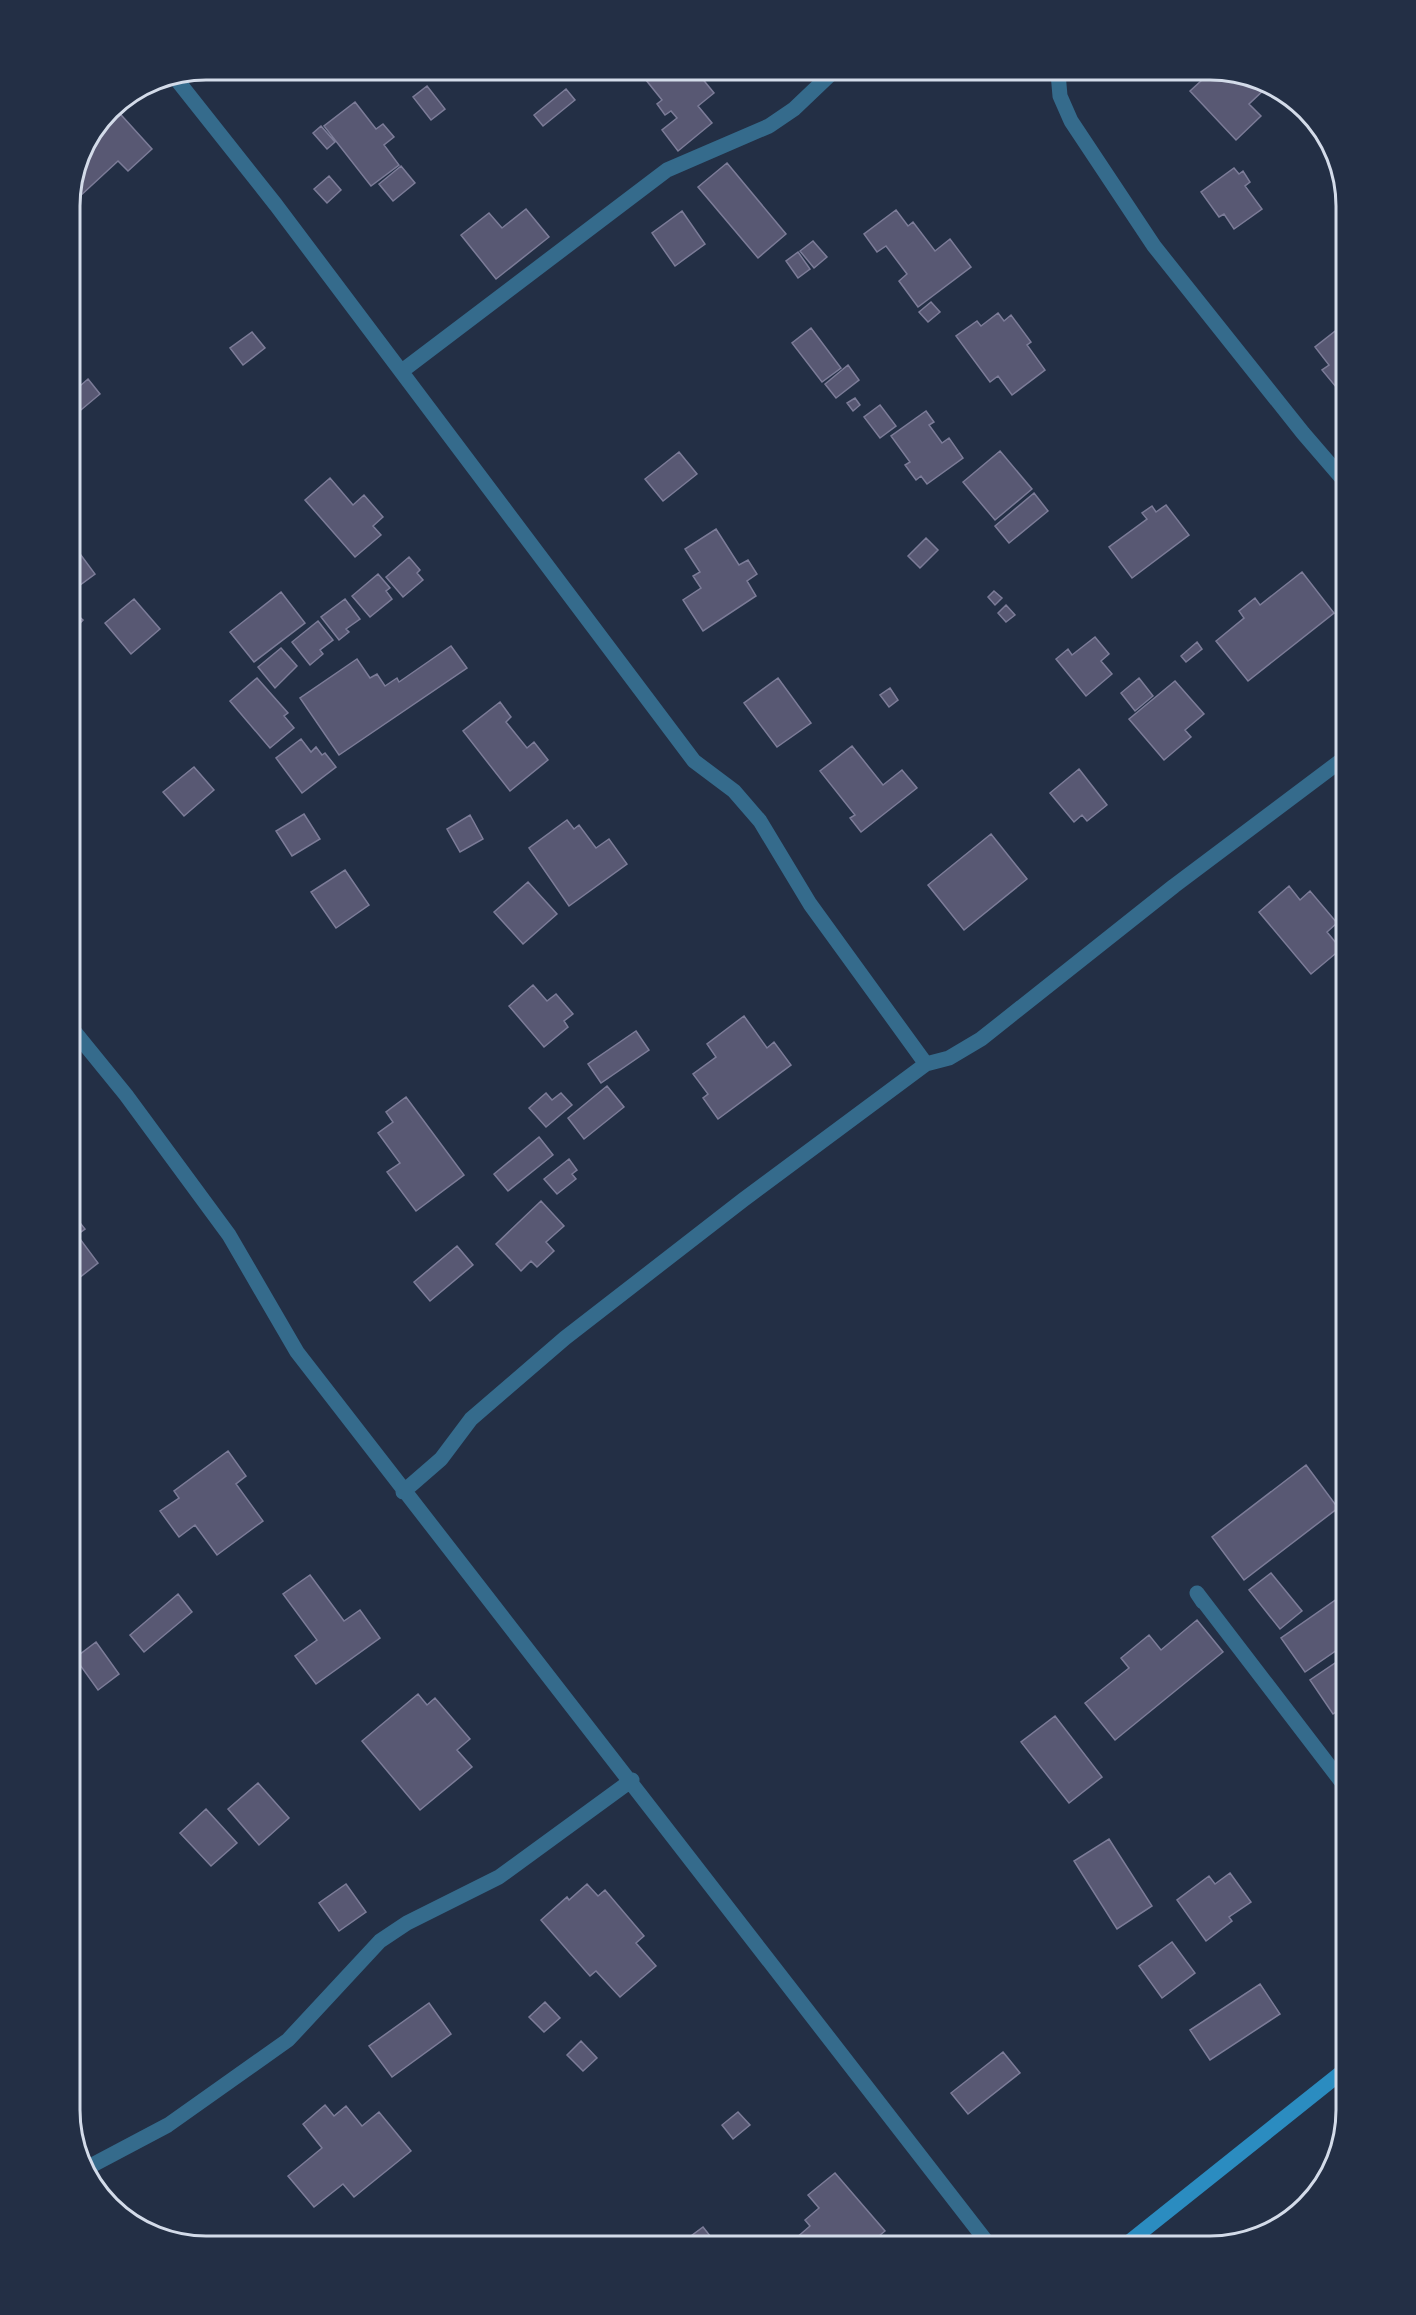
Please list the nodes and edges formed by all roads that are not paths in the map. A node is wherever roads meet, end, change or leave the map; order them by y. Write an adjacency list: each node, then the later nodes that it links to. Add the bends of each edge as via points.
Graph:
1 (825, 80): 4 (street, via 794,110 769,126 667,170)
2 (1059, 80): 5 (street, via 1060,96 1071,121 1154,246)
3 (179, 83): 4 (street)
4 (402, 371): 8 (street, via 694,761 734,791 760,821 810,904)
5 (1336, 471)
6 (1336, 764): 8 (street, via 981,1039 949,1058)
7 (80, 1039): 9 (street, via 229,1235 297,1352)
8 (926, 1064): 9 (street, via 565,1338 471,1419 441,1459)
9 (403, 1492): 12 (street)
10 (1203, 1602): 11 (street)
11 (1336, 1775)
12 (632, 1780): 14 (street, via 499,1877 407,1923 380,1941 288,2040 168,2125); 15 (street)
13 (1336, 2077): 16 (street)
14 (92, 2165)
15 (982, 2236)
16 (1137, 2236)

